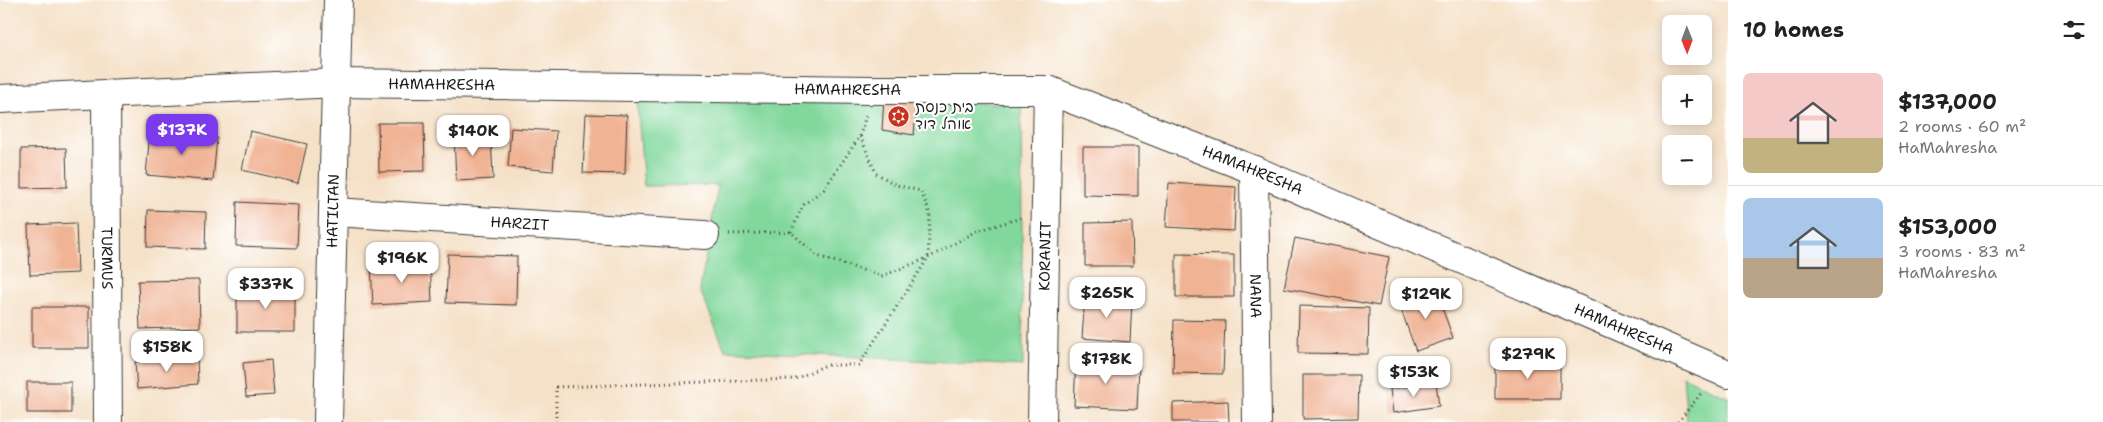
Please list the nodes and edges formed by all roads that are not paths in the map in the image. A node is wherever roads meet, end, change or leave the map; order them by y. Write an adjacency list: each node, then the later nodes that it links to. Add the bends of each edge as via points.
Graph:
1 (338, 0): 2 (street, HATILTAN)
2 (338, 83): 3 (street, HAMAHRESHA); 4 (street, HAMAHRESHA); 7 (street, HATILTAN)
3 (1048, 90): 6 (street, HAMAHRESHA); 12 (street, KORANIT)
4 (106, 94): 5 (street, HAMAHRESHA); 10 (street, TURMUS)
5 (0, 99)
6 (1254, 170): 9 (street, HAMAHRESHA); 13 (street, NANA)
7 (334, 212): 8 (street, HARZIT); 11 (street, HATILTAN)
8 (706, 235)
9 (1724, 372)
10 (108, 422)
11 (328, 422)
12 (1042, 422)
13 (1257, 422)

